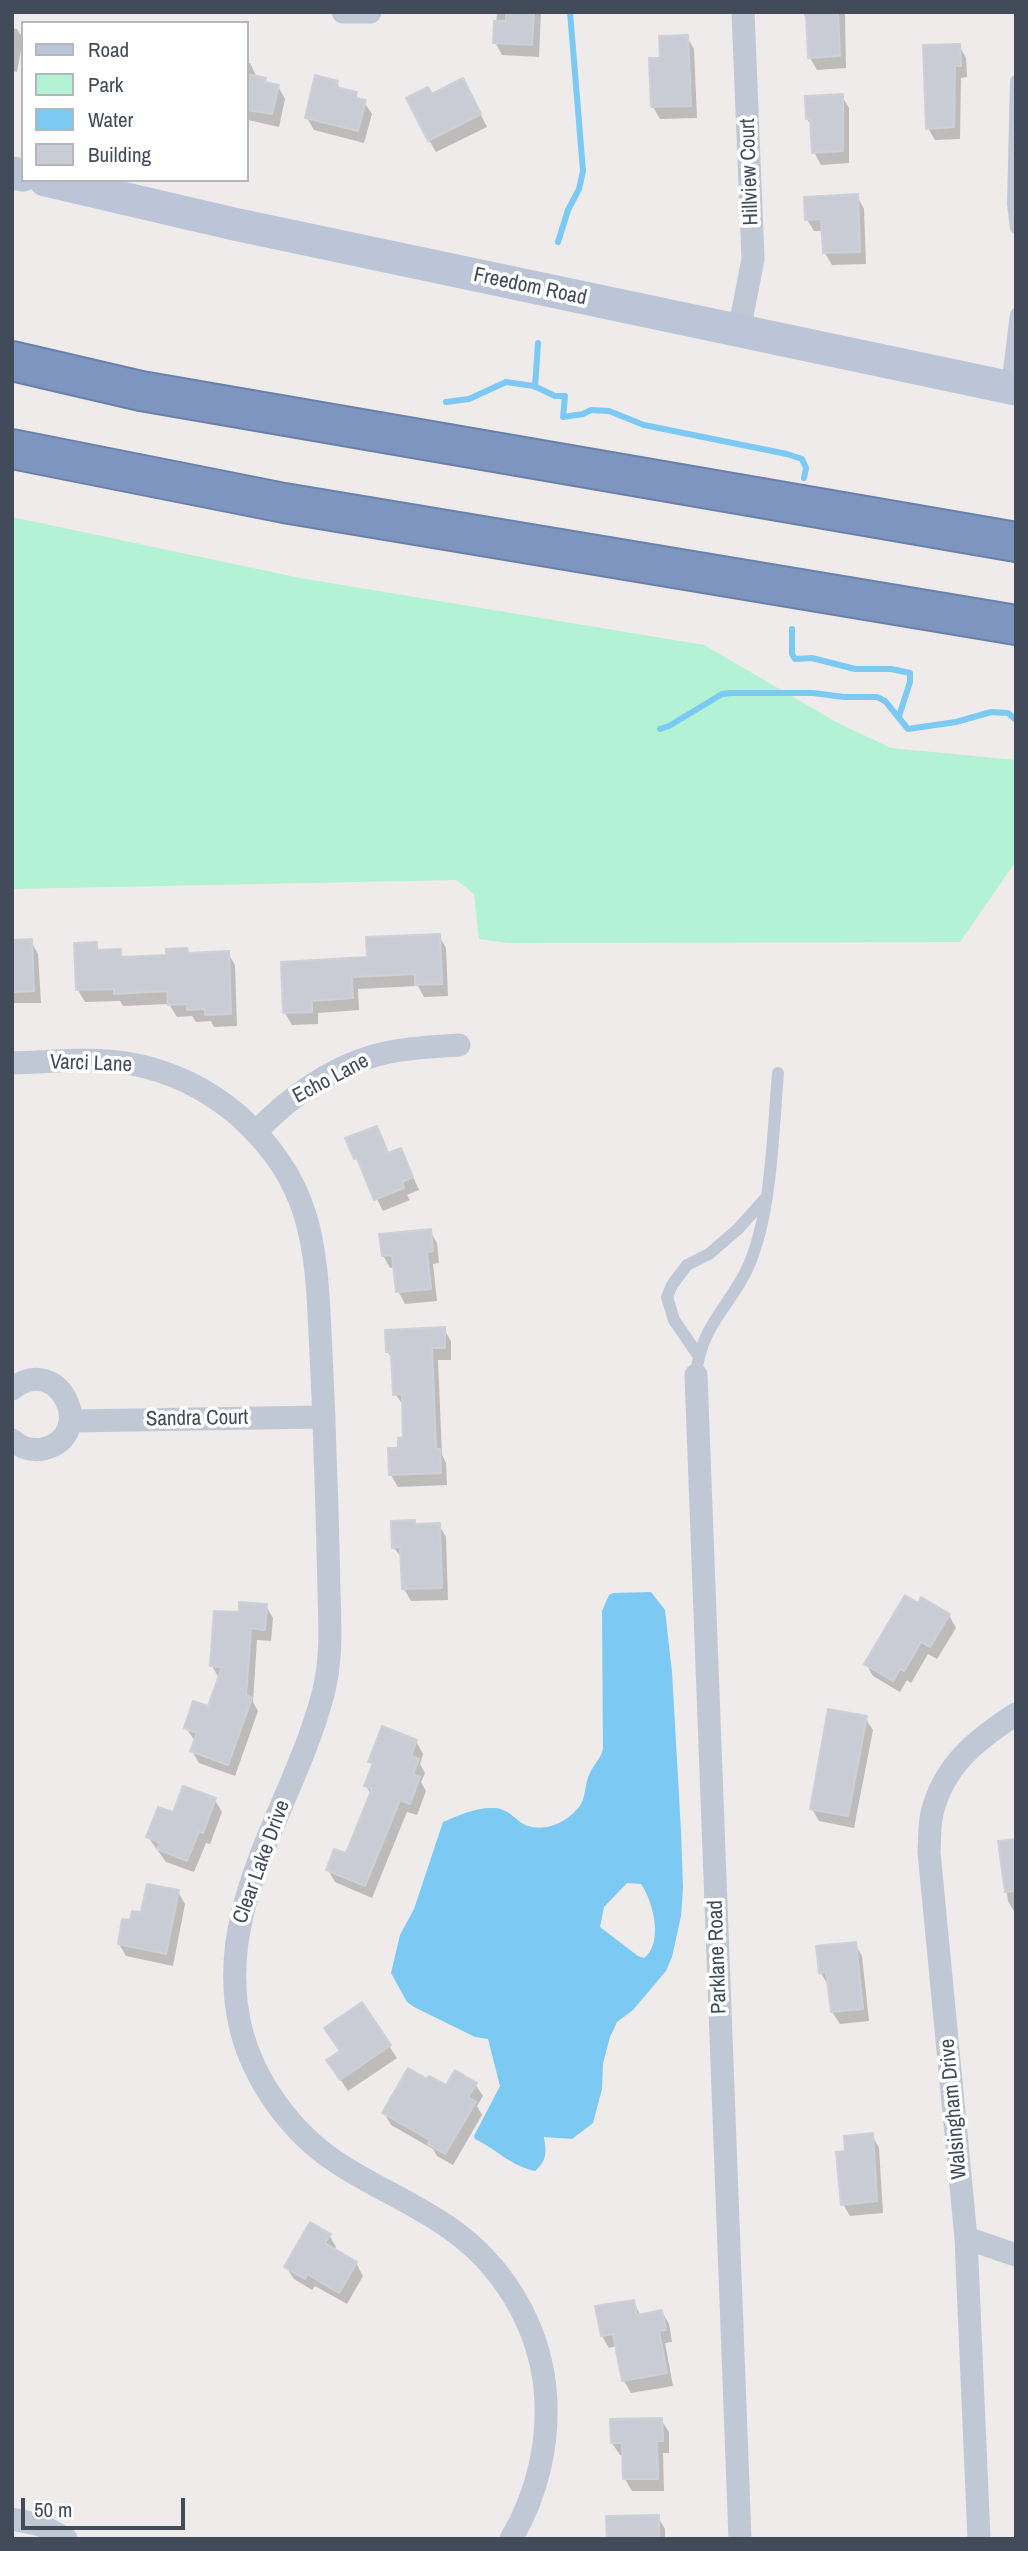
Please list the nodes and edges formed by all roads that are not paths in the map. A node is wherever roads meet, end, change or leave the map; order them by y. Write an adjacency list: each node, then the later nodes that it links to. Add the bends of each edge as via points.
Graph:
1 (344, 12): 2 (street)
2 (370, 12)
3 (743, 12): 9 (street, Hillview Court, via 753,259)
4 (1016, 81): 6 (lane)
5 (54, 182): 9 (street, Freedom Road)
6 (1015, 182): 7 (lane)
7 (1016, 228)
8 (1016, 314): 11 (lane)
9 (739, 331): 11 (street, Freedom Road)
10 (12, 361): 13 (highway, via 141,391)
11 (1011, 388)
12 (12, 449): 14 (highway, via 284,503)
13 (1016, 542)
14 (1016, 625)
15 (459, 1045): 18 (street, Echo Lane, via 398,1050 352,1064 275,1112)
16 (12, 1063): 18 (street, Varci Lane, via 108,1061 146,1067 201,1089 229,1107)
17 (778, 1073): 19 (lane)
18 (263, 1140): 22 (street, Clear Lake Drive, via 297,1190 312,1238)
19 (765, 1199): 20 (lane, via 750,1263 705,1336); 20 (lane, via 709,1254 687,1265 667,1297)
20 (697, 1365): 31 (street, Parklane Road)
21 (12, 1389): 23 (street, via 26,1381 49,1382 67,1398)
22 (324, 1417): 23 (street, Sandra Court); 30 (street, Clear Lake Drive, via 328,1671 315,1719 240,1915 234,1952 237,2008 253,2063 276,2103 304,2135 335,2162 468,2241 496,2270 518,2303 540,2356 546,2401 537,2477)
23 (71, 1421): 24 (street, via 60,1441 50,1447 28,1449)
24 (12, 1440)
25 (1016, 1714): 26 (street, Walsingham Drive, via 962,1755 932,1814 929,1852)
26 (966, 2238): 27 (street); 32 (street, Walsingham Drive)
27 (1016, 2255)
28 (12, 2519): 29 (street, via 41,2525)
29 (66, 2539)
30 (511, 2539)
31 (740, 2539)
32 (979, 2539)

